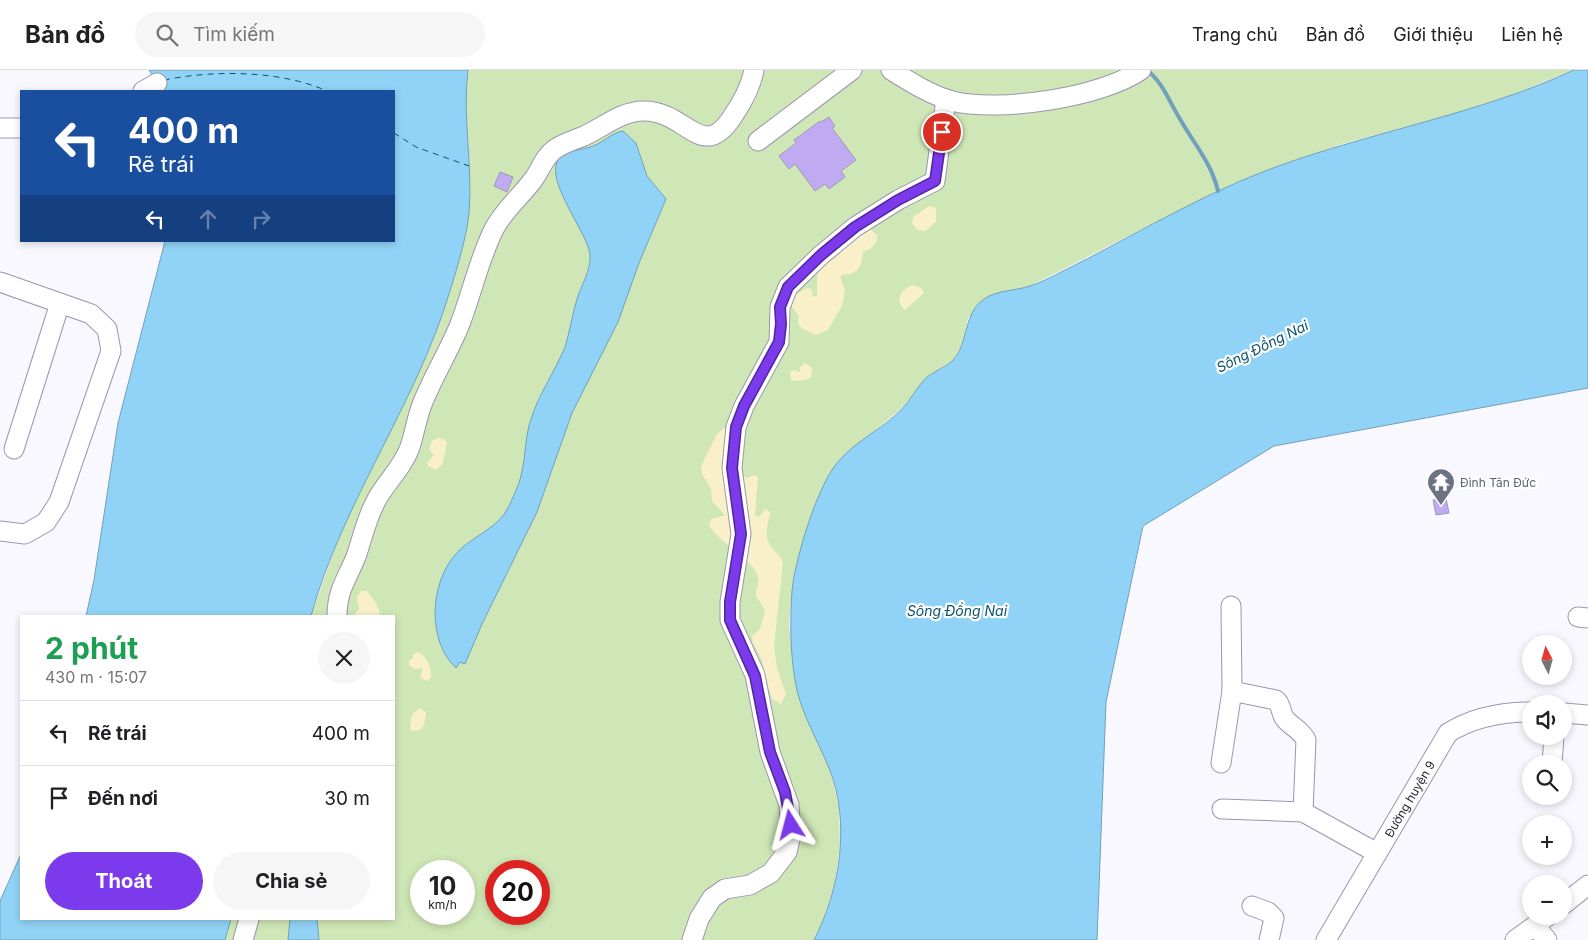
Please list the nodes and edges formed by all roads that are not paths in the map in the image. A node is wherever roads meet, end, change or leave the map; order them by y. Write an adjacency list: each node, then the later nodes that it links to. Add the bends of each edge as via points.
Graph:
1 (754, 70): 14 (street, via 743,100 726,127 716,136 698,135 676,119 660,113 635,111 560,146 547,156 493,231 460,323 423,401 410,447 366,520 356,557 340,589)
2 (852, 70): 8 (street)
3 (891, 70): 5 (street)
4 (1140, 71): 5 (street, via 1113,84 1041,101 981,105)
5 (946, 99): 29 (street, via 935,181 855,227 788,287 780,307 779,342 736,427 732,468 741,534 730,620 755,676 770,752 789,805 791,835 787,852 771,873 750,885 725,889 712,898 699,919)
6 (0, 128): 7 (street)
7 (20, 128)
8 (758, 141)
9 (0, 282): 10 (street)
10 (60, 303): 11 (street); 12 (street, via 92,314 107,330 111,351 59,502 46,522 25,534)
11 (14, 449)
12 (0, 531)
13 (1231, 606): 15 (street)
14 (337, 615)
15 (1232, 691): 19 (street); 21 (street, via 1276,700 1285,718 1303,734 1306,752)
16 (1522, 713): 22 (street, Đường huyện 9, via 1492,715 1448,733)
17 (1572, 714): 18 (street)
18 (1588, 715)
19 (1221, 762)
20 (1222, 809): 21 (street)
21 (1303, 812): 22 (street)
22 (1377, 853): 31 (street, Đường huyện 9)
23 (1588, 885): 24 (street)
24 (1572, 898)
25 (1252, 906): 30 (street, via 1274,918)
26 (249, 920): 28 (street)
27 (1543, 928): 32 (street)
28 (243, 940)
29 (692, 940)
30 (1269, 940)
31 (1326, 940)
32 (1516, 940)

